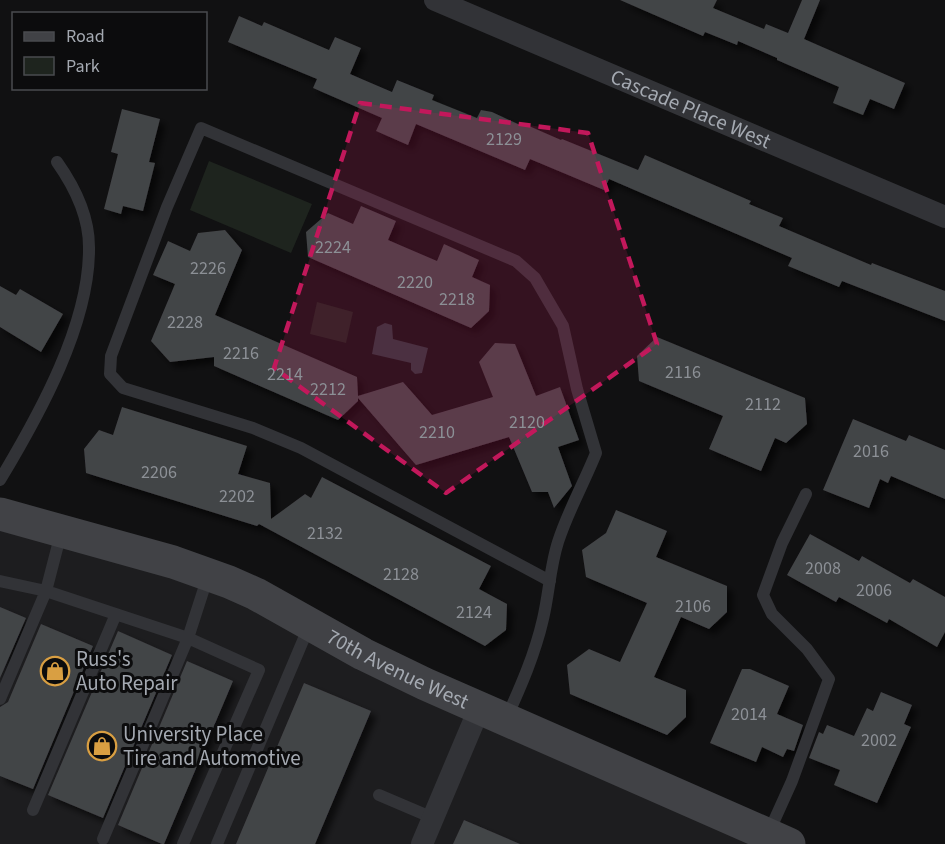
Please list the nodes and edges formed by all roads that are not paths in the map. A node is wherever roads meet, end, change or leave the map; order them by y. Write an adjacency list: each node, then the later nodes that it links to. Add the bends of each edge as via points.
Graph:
1 (435, 0): 3 (street, Cascade Place West)
2 (57, 162): 4 (lane, via 69,179 87,226 87,274 64,356 44,402)
3 (945, 217)
4 (0, 480)
5 (807, 494): 21 (lane, via 782,543 764,595 772,614 807,649 829,679)
6 (0, 514): 7 (street, 70th Avenue West)
7 (61, 532): 8 (street, 70th Avenue West); 11 (lane)
8 (209, 575): 13 (street, 70th Avenue West, via 256,594); 14 (lane)
9 (0, 581): 11 (lane)
10 (550, 581): 10 (lane, via 301,448 253,428 123,388 111,374 111,356 201,128 516,261 535,278 563,326 596,453 568,511); 16 (lane, via 529,669)
11 (46, 591): 12 (lane); 15 (lane)
12 (116, 614): 14 (lane); 18 (lane)
13 (310, 623): 16 (street, 70th Avenue West, via 363,654); 23 (lane)
14 (188, 638): 20 (lane); 22 (lane, via 259,670)
15 (0, 699)
16 (492, 715): 19 (street); 21 (street, 70th Avenue West)
17 (379, 795): 19 (lane)
18 (33, 810)
19 (433, 818): 24 (street)
20 (103, 839)
21 (773, 841)
22 (183, 844)
23 (217, 844)
24 (422, 844)

